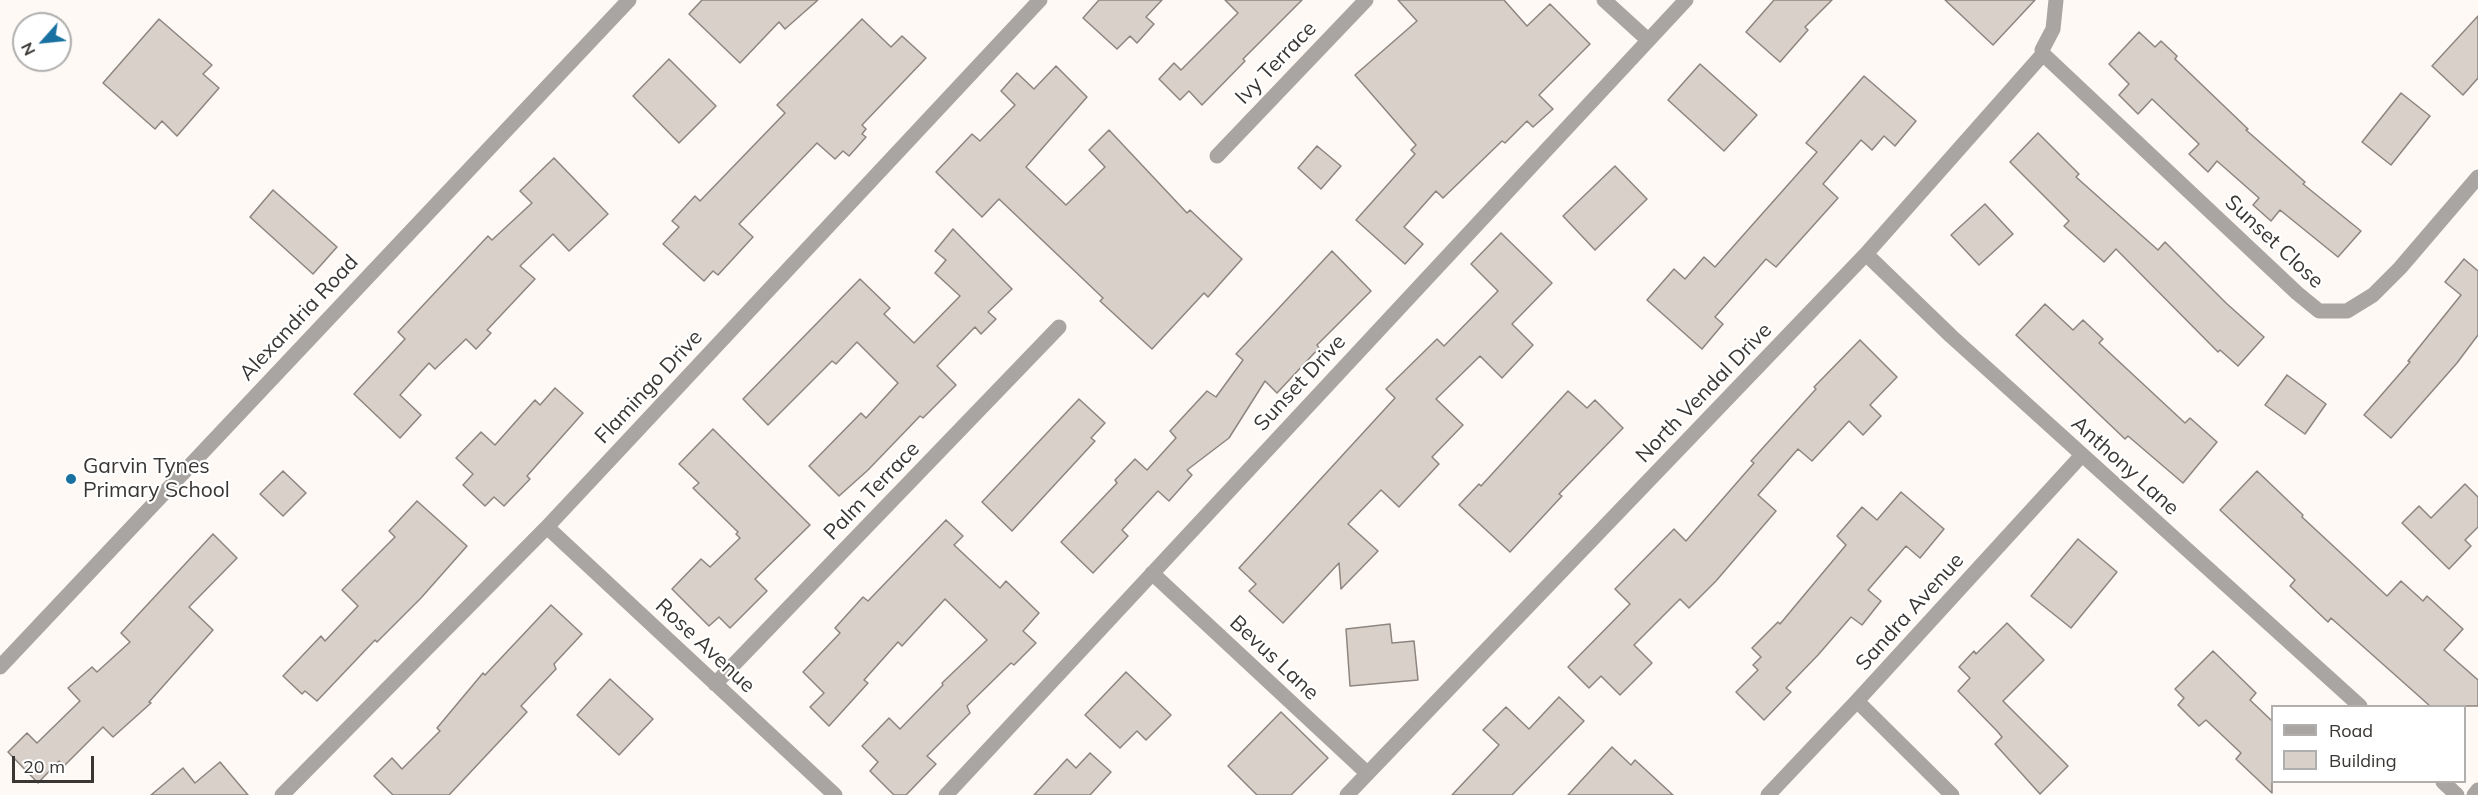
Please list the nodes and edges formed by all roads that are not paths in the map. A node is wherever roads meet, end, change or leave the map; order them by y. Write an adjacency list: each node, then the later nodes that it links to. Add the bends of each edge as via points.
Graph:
1 (629, 0): 16 (street, Alexandria Road)
2 (1040, 0): 14 (street, Flamingo Drive)
3 (1366, 0): 9 (street, Ivy Terrace)
4 (1604, 0): 7 (street)
5 (1686, 0): 7 (street, Sunset Drive)
6 (2056, 0): 8 (street, North Vendal Drive, via 2053,29)
7 (1648, 40): 15 (street, Sunset Drive)
8 (2043, 54): 10 (street, Sunset Close, via 2319,311 2348,311 2373,295); 11 (street, North Vendal Drive)
9 (1217, 156)
10 (2478, 177)
11 (1866, 254): 13 (street, Anthony Lane); 20 (street, North Vendal Drive)
12 (1059, 327): 17 (street, Palm Terrace)
13 (2082, 455): 18 (street, Sandra Avenue); 19 (street, Anthony Lane)
14 (547, 527): 17 (street, Rose Avenue); 23 (street, Flamingo Drive)
15 (1152, 573): 20 (street, Bevus Lane); 25 (street, Sunset Drive)
16 (0, 667)
17 (715, 684): 24 (street, Rose Avenue)
18 (1857, 701): 27 (street, Sandra Avenue); 28 (street)
19 (2359, 705)
20 (1368, 773): 26 (street, North Vendal Drive)
21 (2444, 783): 29 (street)
22 (2478, 790): 30 (street)
23 (282, 795)
24 (835, 795)
25 (946, 795)
26 (1347, 795)
27 (1768, 795)
28 (1952, 795)
29 (2457, 795)
30 (2474, 795)

